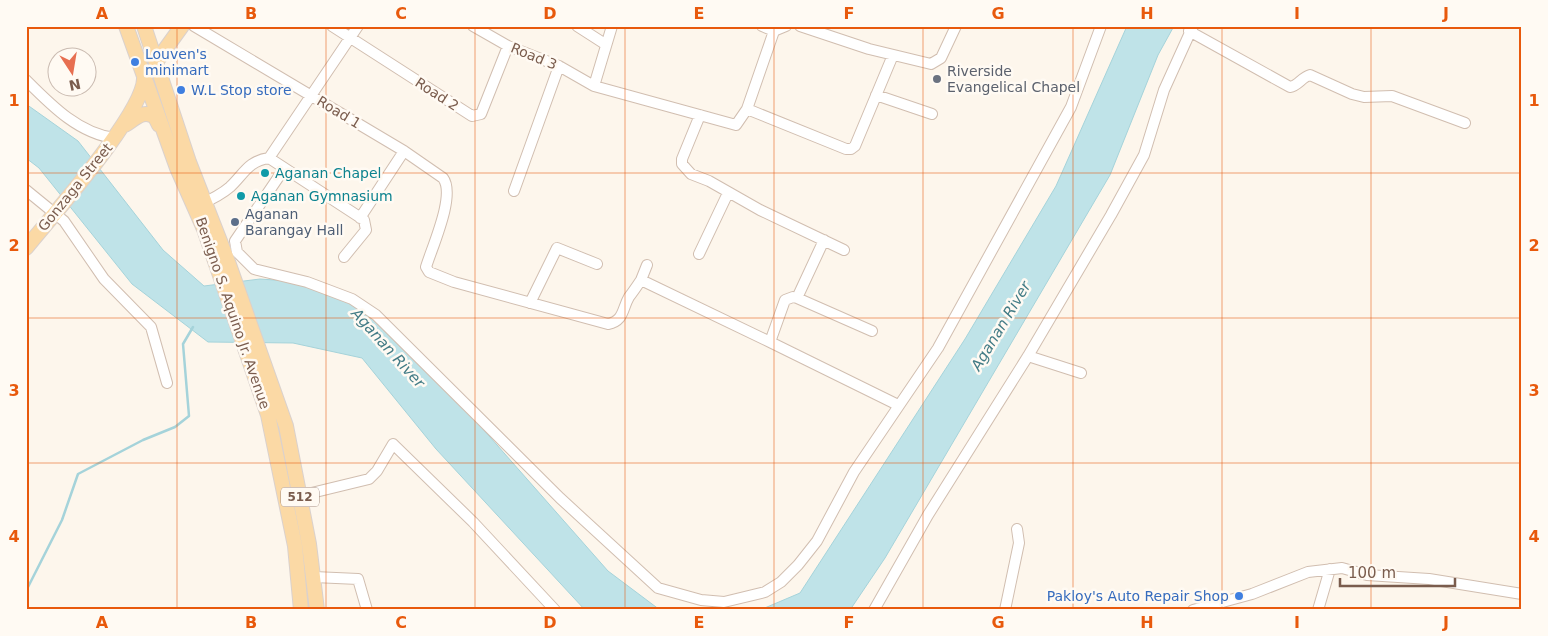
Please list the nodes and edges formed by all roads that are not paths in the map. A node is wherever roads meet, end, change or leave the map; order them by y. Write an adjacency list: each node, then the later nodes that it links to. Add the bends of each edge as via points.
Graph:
1 (126, 26): 25 (main road, Benigno S. Aquino Jr. Avenue / 512)
2 (144, 26): 20 (main road, Benigno S. Aquino Jr. Avenue / 512)
3 (182, 26): 18 (main road)
4 (194, 26): 29 (street, Road 1)
5 (332, 26): 17 (street, Road 2)
6 (358, 26): 17 (street)
7 (473, 26): 21 (street, Road 3)
8 (577, 26): 19 (street)
9 (612, 26): 19 (street)
10 (762, 26): 16 (street)
11 (786, 26): 16 (street)
12 (800, 26): 22 (street)
13 (956, 26): 22 (street, via 937,62 918,62)
14 (1101, 26): 62 (street, via 1071,107 938,348)
15 (1191, 29): 33 (street, via 1290,87 1310,74 1352,94 1392,96); 59 (street, via 1164,90 1144,155)
16 (774, 31): 30 (street)
17 (350, 37): 21 (street, Road 2, via 477,117); 29 (street)
18 (169, 44): 20 (main road, via 158,52); 23 (main road)
19 (605, 44): 27 (street)
20 (150, 46): 23 (main road, Benigno S. Aquino Jr. Avenue / 512)
21 (508, 46): 24 (street, Road 3)
22 (893, 55): 28 (street)
23 (156, 62): 35 (main road, Benigno S. Aquino Jr. Avenue / 512)
24 (559, 66): 27 (street, Road 3); 41 (street)
25 (142, 71): 34 (main road, Gonzaga Street, via 143,86); 35 (main road, Benigno S. Aquino Jr. Avenue / 512)
26 (26, 80): 36 (street, via 51,105 97,136)
27 (594, 86): 32 (street, Road 3)
28 (876, 95): 30 (street, via 851,149); 31 (street)
29 (311, 96): 37 (street, Road 1); 38 (street)
30 (747, 109): 32 (street, Road 3, via 736,125)
31 (932, 114)
32 (700, 116): 42 (street, via 682,164 690,174)
33 (1465, 123)
34 (124, 125): 35 (main road, via 141,115 153,115); 36 (main road, Gonzaga Street)
35 (173, 135): 43 (main road, Benigno S. Aquino Jr. Avenue / 512)
36 (115, 138): 44 (main road, Gonzaga Street)
37 (404, 151): 45 (street); 56 (street, Road 1, via 447,183 442,221 426,267 429,272)
38 (269, 158): 39 (street); 43 (street, via 258,159 229,188)
39 (284, 169): 45 (street); 62 (street, via 235,241 237,252 254,269 307,282 352,299 376,316 567,505 658,588 701,600 724,602 765,592 781,582 817,541 854,472)
40 (26, 190): 44 (street)
41 (514, 191)
42 (728, 193): 46 (street); 49 (street)
43 (200, 204): 51 (main road, Benigno S. Aquino Jr. Avenue / 512)
44 (55, 212): 47 (main road, Gonzaga Street); 61 (street, via 64,220 104,279 151,327)
45 (360, 218): 50 (street, via 364,220 366,230)
46 (824, 240): 48 (street); 55 (street)
47 (26, 248)
48 (844, 250)
49 (699, 254)
50 (344, 256)
51 (221, 260): 63 (main road, Benigno S. Aquino Jr. Avenue / 512, via 286,426); 68 (main road, Benigno S. Aquino Jr. Avenue / 512, via 268,415 295,546)
52 (597, 264): 56 (street, via 557,248)
53 (647, 265): 54 (street)
54 (641, 280): 56 (street, via 622,317 615,323 608,324); 58 (street)
55 (797, 298): 57 (street); 58 (street, via 792,296 785,300)
56 (530, 303)
57 (872, 331)
58 (770, 342): 62 (street)
59 (1028, 356): 60 (street); 72 (street, via 928,515)
60 (1081, 373)
61 (167, 384)
62 (898, 405)
63 (299, 496): 66 (main road, Benigno S. Aquino Jr. Avenue / 512); 71 (street, via 368,479 377,471 393,444 473,522)
64 (1016, 529): 73 (street, via 1019,543)
65 (1330, 569): 67 (street, via 1429,579); 74 (street, via 1308,572 1252,594); 75 (street)
66 (314, 577): 69 (main road, Benigno S. Aquino Jr. Avenue / 512); 70 (street, via 358,578)
67 (1522, 594)
68 (301, 610)
69 (317, 610)
70 (367, 610)
71 (555, 610)
72 (874, 610)
73 (1005, 610)
74 (1192, 610)
75 (1318, 610)

